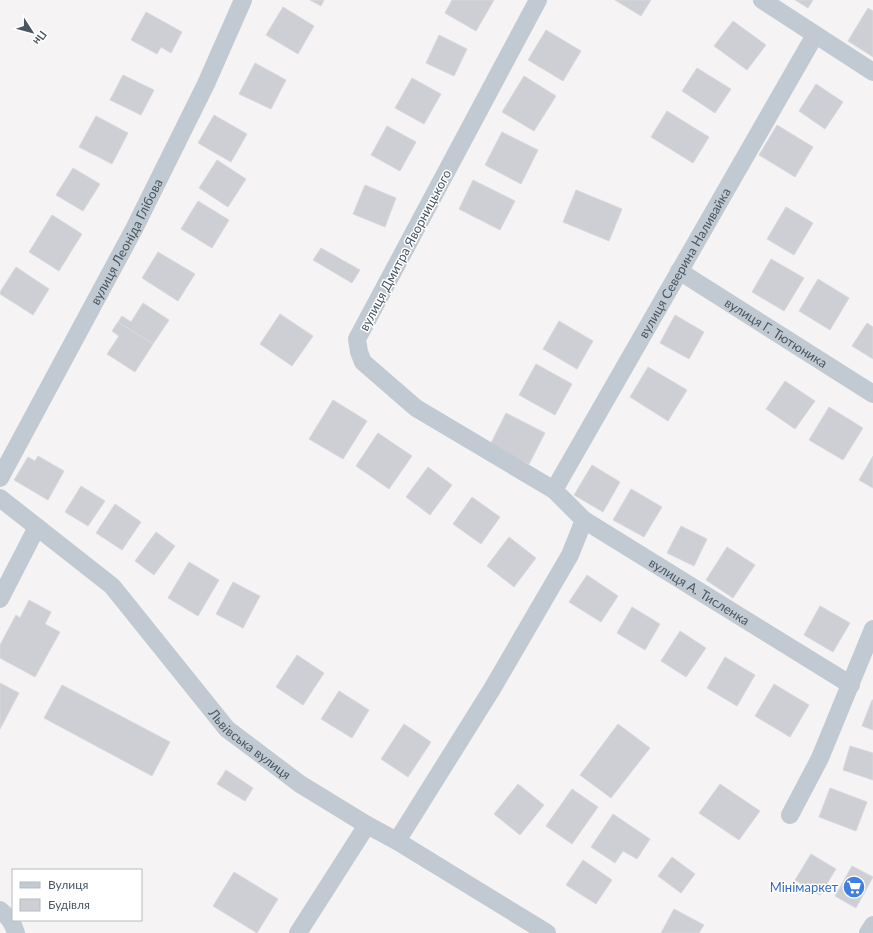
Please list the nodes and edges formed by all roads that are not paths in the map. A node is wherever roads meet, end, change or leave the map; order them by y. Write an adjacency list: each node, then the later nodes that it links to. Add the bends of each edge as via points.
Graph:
1 (243, 0): 8 (street, вулиця Леоніда Глібова, via 206,84 134,229)
2 (538, 0): 9 (street, вулиця Дмитра Яворницького, via 357,339 358,352 363,362 416,408)
3 (762, 0): 4 (street)
4 (815, 35): 5 (street); 6 (street, вулиця Северина Наливайка)
5 (873, 72)
6 (679, 271): 7 (street, вулиця Г. Тютюника); 9 (street, вулиця Северина Наливайка)
7 (873, 394)
8 (0, 478)
9 (554, 490): 11 (street, вулиця А. Тисленка)
10 (0, 498): 12 (street, Львівська вулиця)
11 (584, 520): 15 (street, вулиця А. Тисленка); 18 (street, via 566,562 492,689)
12 (37, 527): 13 (street); 17 (street, Львівська вулиця, via 112,586 227,729 300,784)
13 (0, 599)
14 (873, 629): 15 (street)
15 (850, 685): 16 (street, via 820,758)
16 (790, 815)
17 (367, 825): 18 (street, Львівська вулиця); 22 (street)
18 (397, 841): 23 (street, Львівська вулиця)
19 (0, 910): 21 (street, via 12,922)
20 (873, 925): 24 (street)
21 (16, 933)
22 (298, 933)
23 (547, 933)
24 (868, 933)

